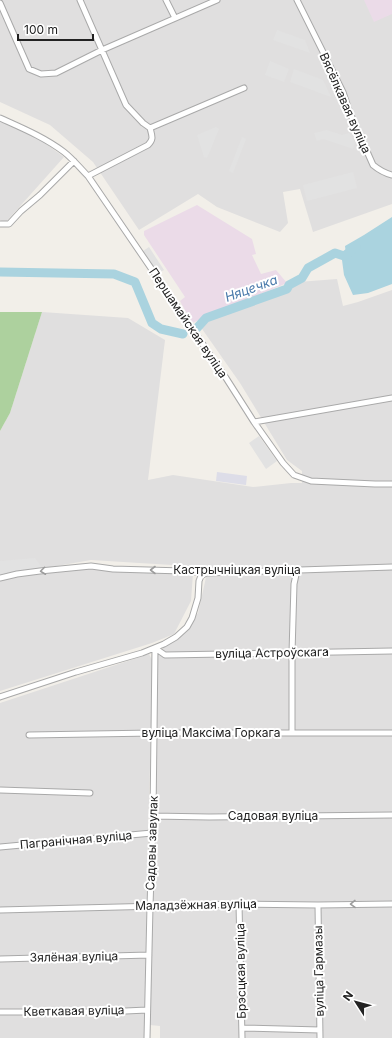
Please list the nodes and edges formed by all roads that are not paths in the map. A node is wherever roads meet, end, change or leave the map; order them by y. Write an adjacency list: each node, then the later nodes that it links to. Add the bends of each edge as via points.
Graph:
1 (3, 0): 6 (street)
2 (80, 0): 8 (street)
3 (166, 0): 7 (street)
4 (217, 0): 7 (street)
5 (297, 0): 13 (street, Вясёлкавая вуліца, via 343,92 373,165)
6 (0, 2): 8 (street, via 29,69 41,74 56,73)
7 (175, 18): 8 (street)
8 (102, 50): 11 (street, via 126,105)
9 (244, 88): 11 (street)
10 (0, 118): 12 (street, Першамайская вуліца, via 52,143)
11 (150, 128): 14 (street, via 152,141 148,145)
12 (74, 161): 14 (street, Першамайская вуліца); 15 (street, via 9,224)
13 (392, 175)
14 (88, 176): 17 (street, Першамайская вуліца)
15 (0, 224)
16 (392, 398): 17 (street)
17 (254, 422): 18 (street, Першамайская вуліца, via 283,464 294,475 311,481)
18 (392, 484)
19 (392, 567): 20 (street, Кастрычніцкая вуліца)
20 (297, 570): 21 (street, Кастрычніцкая вуліца); 25 (street, via 294,584)
21 (206, 573): 22 (street, Кастрычніцкая вуліца, one-way to 22, via 82,566); 23 (street, via 199,581 195,610 186,627 176,637)
22 (0, 578)
23 (155, 648): 25 (street, вуліца Астроўскага, via 165,655); 26 (street); 27 (street, Садовы завулак)
24 (392, 651): 25 (street, вуліца Астроўскага)
25 (292, 653): 28 (street)
26 (0, 697)
27 (154, 733): 28 (street, вуліца Максіма Горкага); 30 (street, вуліца Максіма Горкага); 34 (street, Садовы завулак)
28 (292, 733): 29 (street, вуліца Максіма Горкага)
29 (392, 733)
30 (29, 735)
31 (0, 790): 32 (street)
32 (90, 793)
33 (392, 815): 34 (street, Садовая вуліца)
34 (153, 816): 35 (street, Садовы завулак)
35 (152, 833): 36 (street, Пагранічная вуліца); 40 (street, Садовы завулак)
36 (0, 847)
37 (239, 904): 38 (street, Маладзёжная вуліца); 40 (street, Маладзёжная вуліца); 46 (street, Брэсцкая вуліца)
38 (318, 904): 39 (street, Маладзёжная вуліца, one-way to 38); 47 (street, вуліца Гармазы)
39 (392, 904)
40 (150, 906): 41 (street, Маладзёжная вуліца); 42 (street, Садовы завулак)
41 (0, 910)
42 (149, 955): 43 (street, Зялёная вуліца); 44 (street, Садовы завулак)
43 (0, 959)
44 (147, 1010): 45 (street, Кветкавая вуліца); 48 (street, Садовы завулак)
45 (0, 1012)
46 (242, 1028): 47 (street); 49 (street, Брэсцкая вуліца)
47 (320, 1030): 50 (street, вуліца Гармазы)
48 (147, 1038)
49 (242, 1038)
50 (320, 1038)

